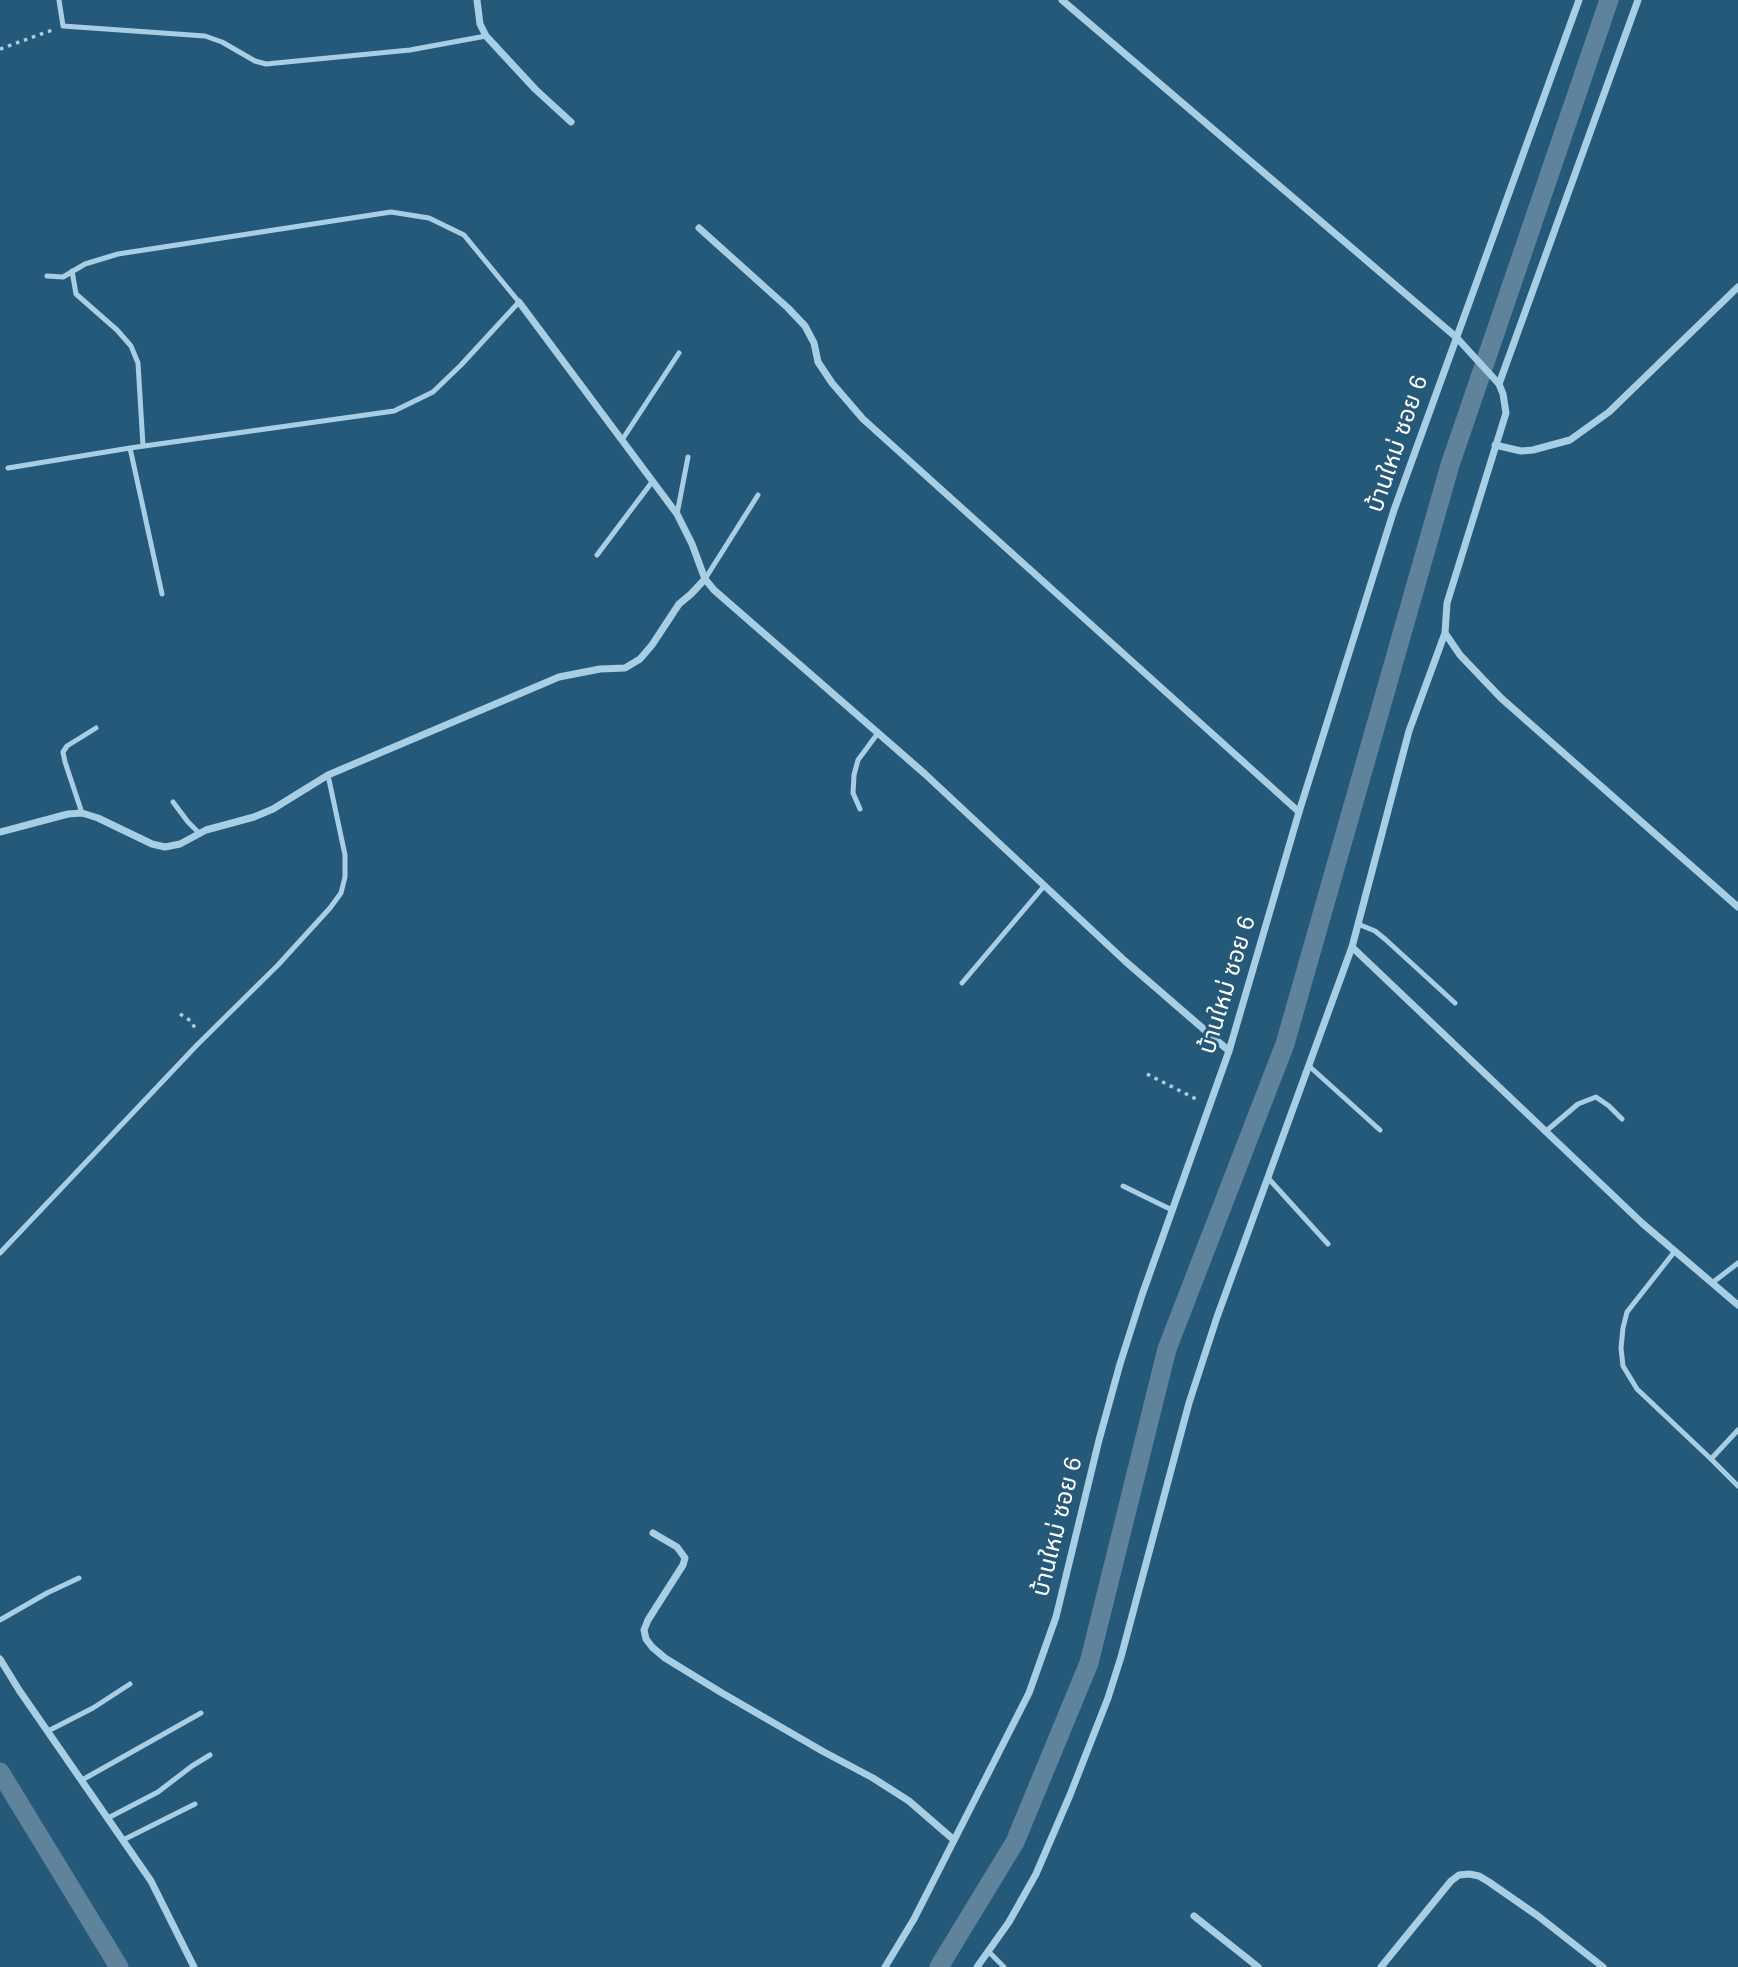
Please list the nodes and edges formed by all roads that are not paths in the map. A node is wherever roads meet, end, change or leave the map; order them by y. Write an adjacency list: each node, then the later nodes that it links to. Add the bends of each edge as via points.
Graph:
1 (59, 0): 6 (lane, via 64,26 205,36 266,64 410,50)
2 (477, 0): 6 (street)
3 (1062, 0): 13 (street)
4 (1579, 0): 13 (street, บ้านใหม่ ซอย 6)
5 (1638, 0): 15 (street)
6 (486, 36): 7 (street)
7 (571, 122)
8 (699, 228): 34 (street, via 805,326 818,362 863,419)
9 (72, 271): 10 (lane, via 63,277); 12 (lane, via 118,254 391,212 429,218 464,235); 18 (lane, via 76,293 117,330 138,363)
10 (47, 276)
11 (1738, 287): 17 (street, via 1609,412 1570,440 1521,451)
12 (519, 302): 16 (street); 18 (lane, via 433,393 394,411)
13 (1455, 337): 15 (street); 34 (street, บ้านใหม่ ซอย 6, via 1394,510)
14 (679, 353): 16 (lane)
15 (1499, 384): 17 (street, via 1506,413)
16 (622, 440): 22 (street)
17 (1495, 444): 28 (street, via 1447,603)
18 (142, 446): 19 (lane)
19 (130, 448): 21 (lane); 27 (lane)
20 (688, 457): 24 (lane)
21 (8, 468)
22 (652, 482): 24 (street); 25 (lane)
23 (758, 495): 26 (lane)
24 (677, 514): 26 (street)
25 (597, 555)
26 (705, 579): 30 (street); 31 (street, via 678,604 640,659 625,668 559,677)
27 (162, 594)
28 (1446, 633): 39 (street, via 1460,655 1501,698); 40 (street, via 1409,731)
29 (96, 728): 35 (lane, via 63,752)
30 (878, 733): 33 (lane, via 858,760 854,775 853,793); 38 (street)
31 (328, 775): 37 (street, via 273,809); 54 (lane, via 345,855 341,892 278,965)
32 (173, 802): 37 (lane)
33 (860, 808)
34 (1299, 812): 44 (street, บ้านใหม่ ซอย 6)
35 (82, 813): 36 (street); 37 (street, via 165,847)
36 (0, 832)
37 (200, 834)
38 (1045, 886): 42 (lane); 44 (street)
39 (1738, 907)
40 (1358, 924): 41 (street); 43 (lane, via 1385,939)
41 (1352, 947): 45 (street); 48 (street)
42 (962, 982)
43 (1455, 1003)
44 (1229, 1051): 51 (street, บ้านใหม่ ซอย 6)
45 (1309, 1066): 47 (lane); 49 (street)
46 (1622, 1119): 48 (lane, via 1596,1097 1578,1104)
47 (1380, 1130)
48 (1545, 1132): 53 (street)
49 (1268, 1178): 52 (lane); 75 (street, via 1189,1403 1108,1698 1036,1874)
50 (1123, 1186): 51 (lane)
51 (1172, 1210): 73 (street, บ้านใหม่ ซอย 6, via 1113,1389 1056,1618 1029,1693)
52 (1328, 1244)
53 (1675, 1251): 56 (street); 59 (lane, via 1628,1312 1620,1348 1623,1366 1637,1389)
54 (0, 1253)
55 (1738, 1263): 56 (lane)
56 (1712, 1283): 57 (street)
57 (1738, 1306)
58 (1738, 1430): 59 (lane)
59 (1711, 1459): 60 (lane)
60 (1738, 1486)
61 (653, 1533): 73 (street, via 677,1546 685,1558 644,1630 652,1647 909,1801)
62 (79, 1578): 63 (lane)
63 (0, 1620)
64 (0, 1659): 67 (street)
65 (130, 1685): 67 (lane)
66 (201, 1713): 69 (lane)
67 (48, 1731): 69 (street)
68 (210, 1755): 71 (lane, via 158,1793)
69 (82, 1780): 71 (street)
70 (195, 1804): 72 (lane)
71 (108, 1818): 72 (street)
72 (123, 1840): 76 (street, via 151,1881)
73 (954, 1840): 77 (street, บ้านใหม่ ซอย 6)
74 (1194, 1916): 80 (street)
75 (989, 1952): 78 (street); 79 (lane)
76 (194, 1967)
77 (885, 1967)
78 (977, 1967)
79 (1004, 1967)
80 (1258, 1967)
81 (1381, 1967): 82 (street, via 1451,1881 1469,1874 1489,1882)
82 (1604, 1967)

